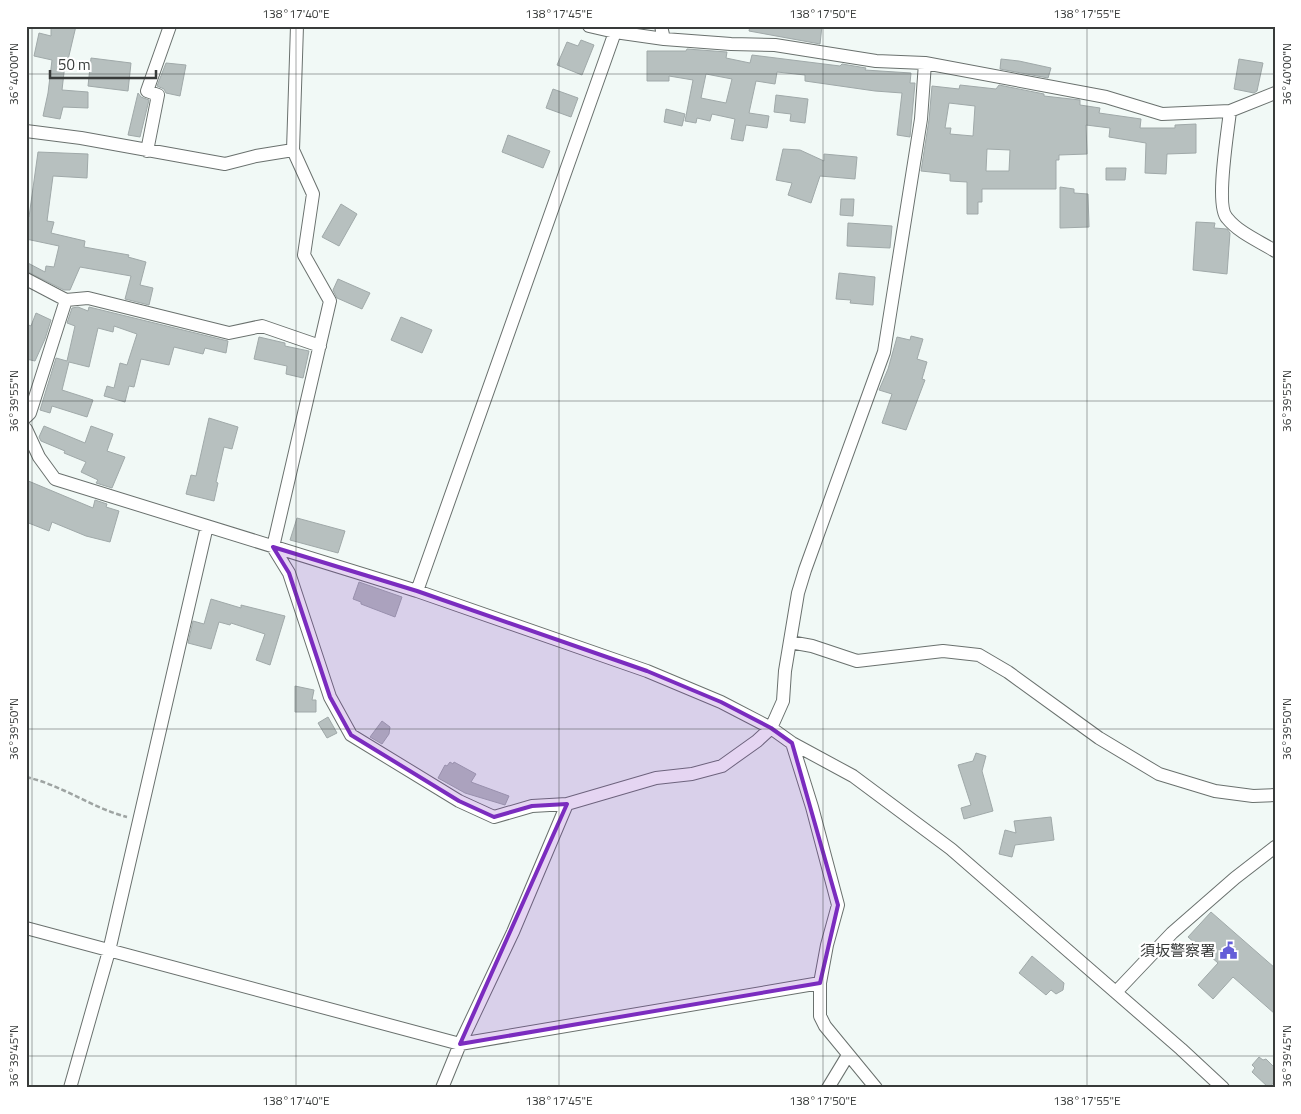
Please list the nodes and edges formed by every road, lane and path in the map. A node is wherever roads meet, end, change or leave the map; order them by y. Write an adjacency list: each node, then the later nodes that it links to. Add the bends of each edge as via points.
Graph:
1 (170, 26): 12 (street, via 146,91 158,95)
2 (297, 26): 11 (street)
3 (589, 26): 5 (street)
4 (661, 26): 6 (street)
5 (615, 32): 6 (street); 21 (street)
6 (664, 39): 7 (street, via 774,45 876,61)
7 (925, 63): 9 (street, via 1106,97 1162,114); 22 (street, via 920,119 884,352 804,570)
8 (1275, 93): 9 (street)
9 (1230, 111): 13 (street, via 1221,206 1225,217)
10 (26, 131): 12 (street)
11 (293, 150): 12 (street, via 225,164); 16 (street, via 313,194 304,254 330,301)
12 (147, 151)
13 (1275, 251)
14 (26, 279): 15 (street)
15 (66, 300): 16 (street, via 88,298 229,332 262,326); 17 (street)
16 (320, 346): 20 (street)
17 (26, 418)
18 (26, 429): 19 (street, via 55,479)
19 (208, 526): 20 (street); 28 (street)
20 (273, 547): 21 (street); 27 (street, via 289,573 330,697 351,735 459,801 494,817 532,806)
21 (416, 591): 23 (street, via 647,671 721,702)
22 (790, 642): 23 (street, via 783,702); 26 (street, via 858,661 943,651 979,655 1008,672 1099,738 1159,774 1216,792)
23 (771, 728): 24 (street); 27 (street, via 722,766 692,774 656,778)
24 (792, 743): 32 (street, via 838,905); 33 (street, via 853,776 951,849)
25 (26, 777): 28 (path, via 111,813)
26 (1275, 795)
27 (567, 804): 34 (street, via 513,932)
28 (140, 820): 31 (street)
29 (1275, 847): 33 (street, via 1172,933)
30 (26, 928): 31 (street)
31 (110, 951): 34 (street); 36 (street)
32 (820, 983): 34 (street); 35 (street, via 820,1016)
33 (1116, 992): 40 (street)
34 (460, 1044): 37 (street)
35 (848, 1055): 38 (street); 39 (street)
36 (70, 1088)
37 (442, 1088)
38 (828, 1088)
39 (876, 1088)
40 (1223, 1088)

